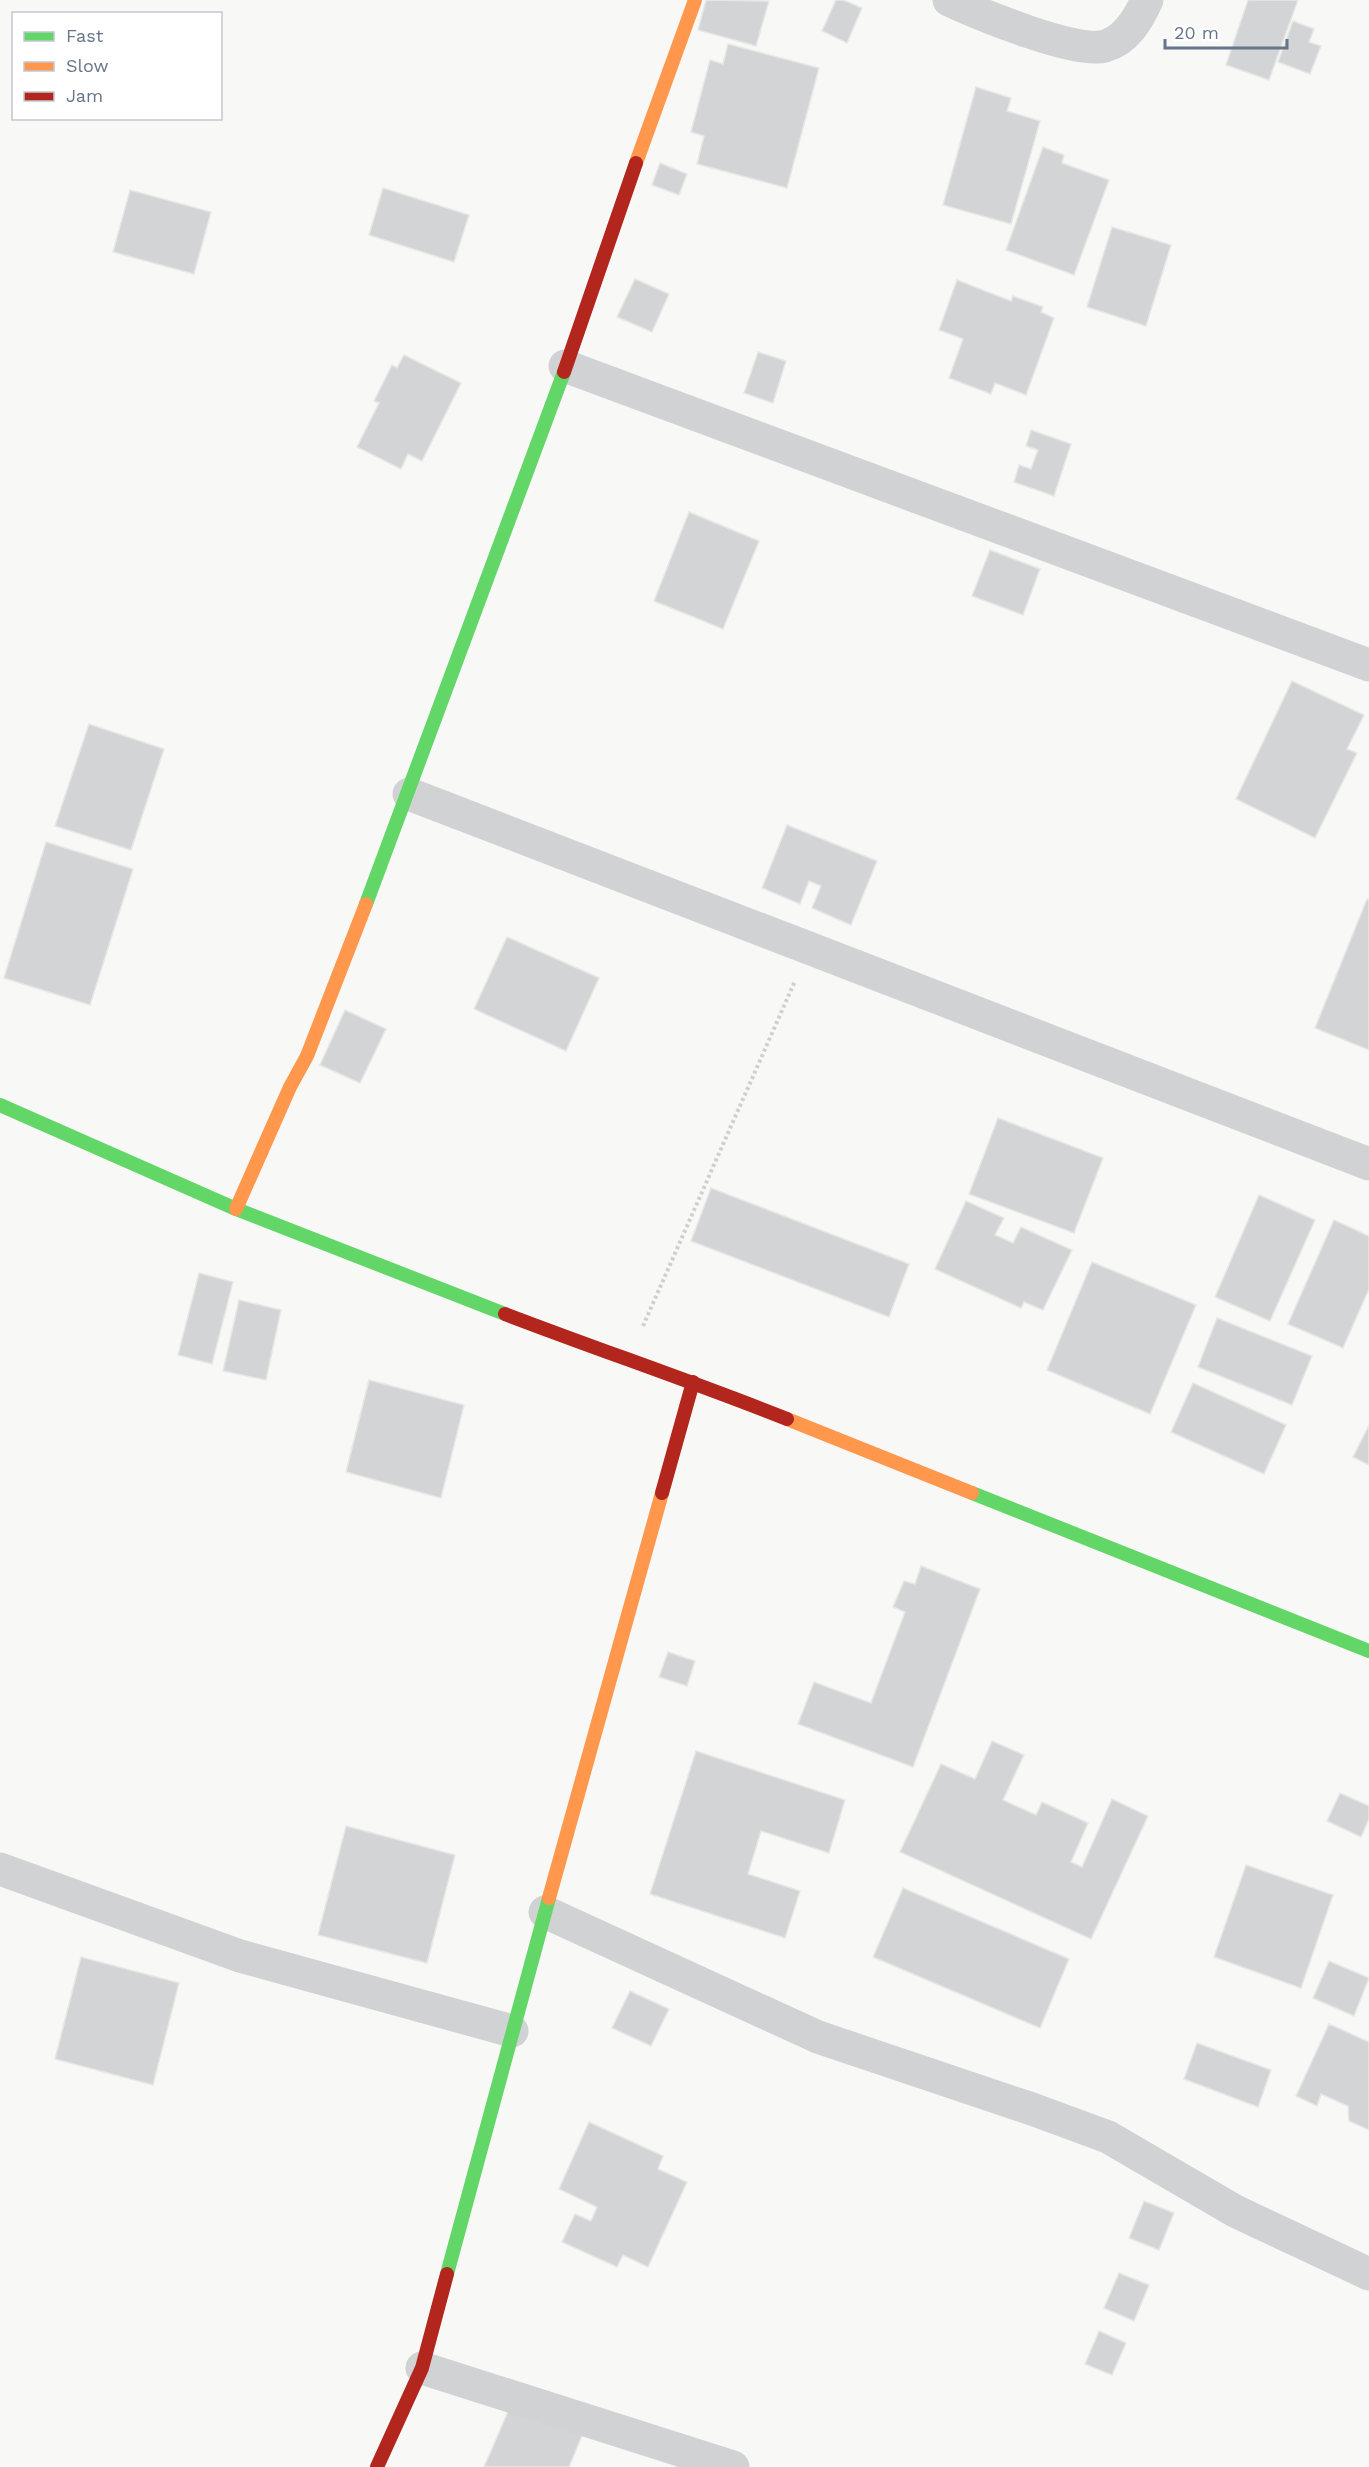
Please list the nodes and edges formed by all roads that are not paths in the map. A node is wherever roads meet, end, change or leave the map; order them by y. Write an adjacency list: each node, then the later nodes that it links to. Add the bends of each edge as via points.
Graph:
1 (695, 0): 4 (street, via 662,84)
2 (949, 0): 3 (street, via 1046,38 1102,47 1124,38)
3 (1147, 0)
4 (566, 366): 5 (street); 6 (street)
5 (1369, 664)
6 (409, 794): 8 (street); 9 (street, via 307,1056)
7 (0, 1105): 9 (street)
8 (1369, 1164)
9 (236, 1209): 10 (street, via 627,1361)
10 (693, 1382): 11 (street); 13 (street)
11 (1369, 1651)
12 (0, 1869): 14 (street, via 240,1956)
13 (545, 1912): 14 (street); 15 (street, via 818,2037 1108,2137 1235,2211)
14 (512, 2031): 16 (street)
15 (1369, 2274)
16 (422, 2368): 17 (street); 18 (street)
17 (377, 2467)
18 (733, 2467)

